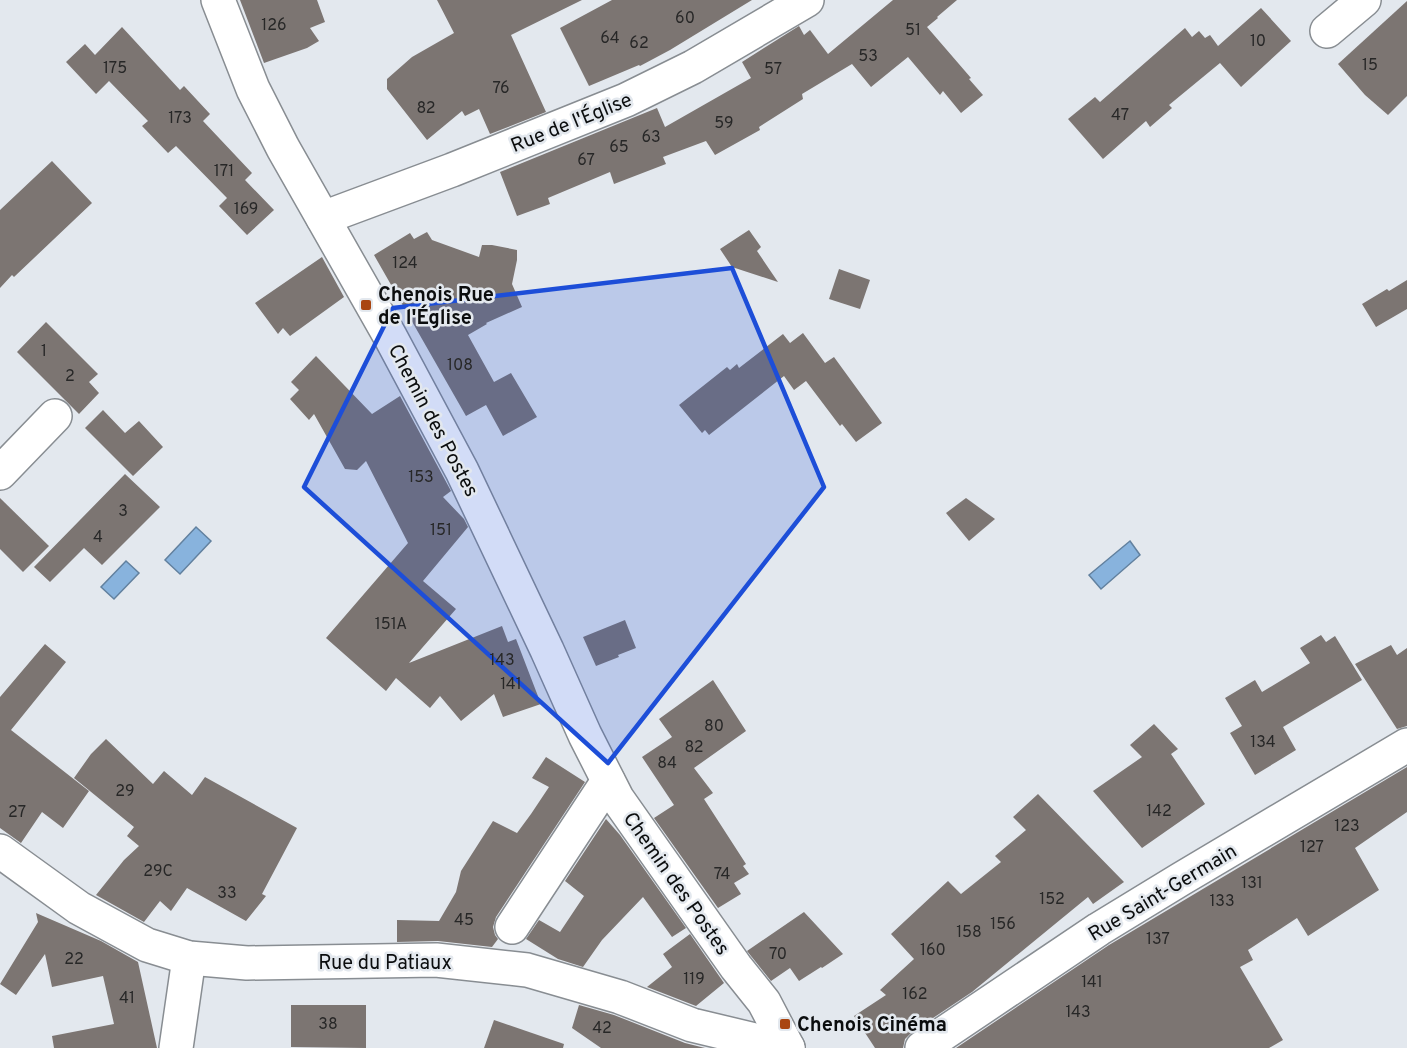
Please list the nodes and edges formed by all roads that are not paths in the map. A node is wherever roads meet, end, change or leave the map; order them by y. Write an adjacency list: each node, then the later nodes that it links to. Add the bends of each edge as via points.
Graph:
1 (218, 0): 5 (street, Chemin des Postes, via 254,89)
2 (807, 0): 5 (street, Rue de l'Église, via 693,67 626,100)
3 (1364, 0): 4 (street)
4 (1327, 31)
5 (323, 218): 9 (street, Chemin des Postes, via 462,471)
6 (56, 416): 7 (street)
7 (0, 473)
8 (1407, 745): 17 (street, Rue Saint-Germain, via 1110,923)
9 (608, 781): 11 (street); 13 (street, Chemin des Postes)
10 (0, 851): 12 (street, Rue du Patiaux, via 79,908 147,945)
11 (512, 927)
12 (189, 958): 14 (street, Rue du Patiaux, via 247,963 436,960 527,970 620,997); 15 (street)
13 (748, 983): 14 (street); 16 (street, Chemin des Postes, via 764,1002)
14 (751, 1044): 16 (street, Rue du Patiaux)
15 (176, 1048)
16 (788, 1048)
17 (922, 1048)

